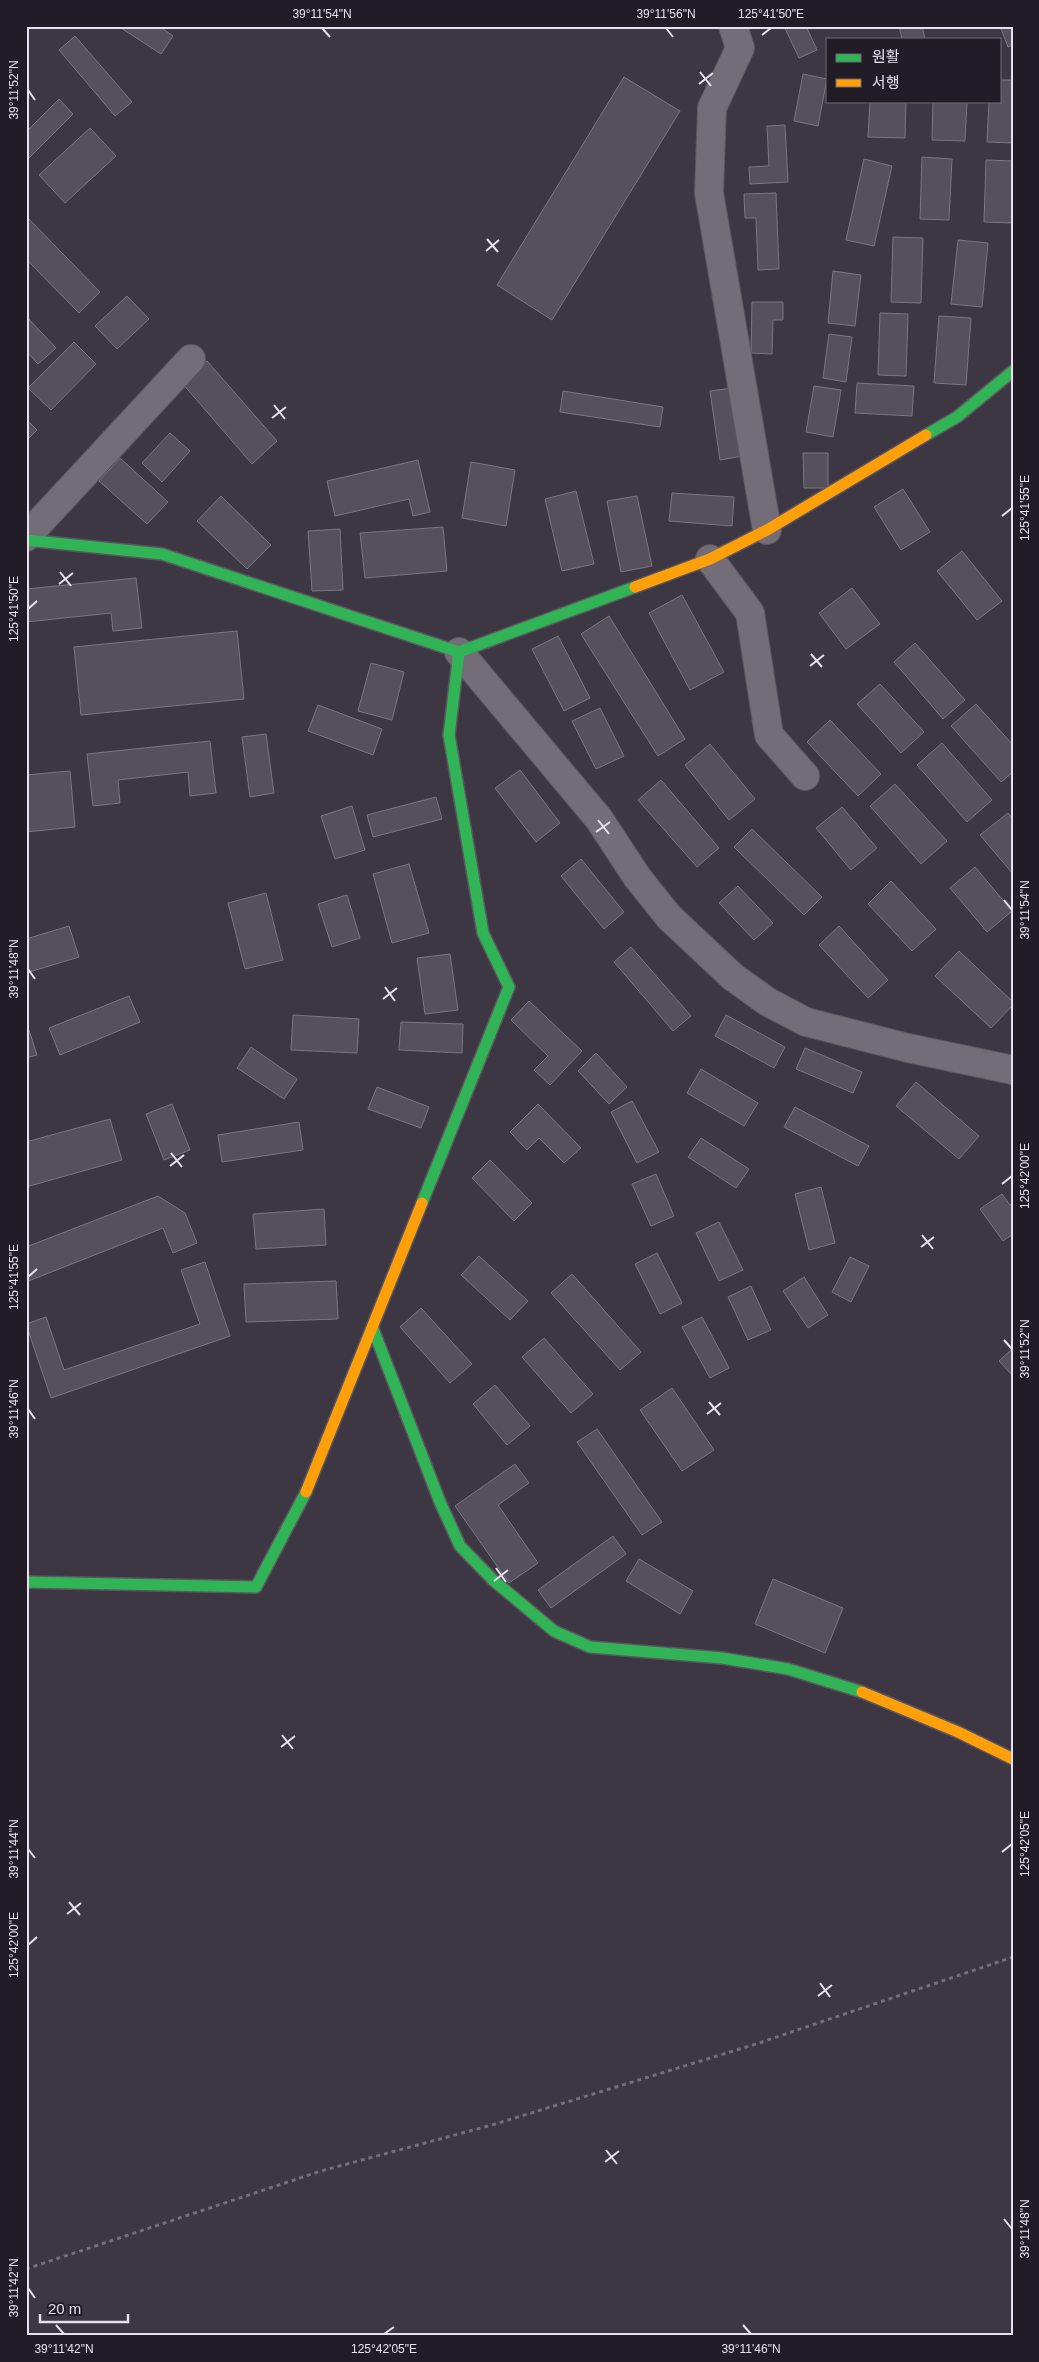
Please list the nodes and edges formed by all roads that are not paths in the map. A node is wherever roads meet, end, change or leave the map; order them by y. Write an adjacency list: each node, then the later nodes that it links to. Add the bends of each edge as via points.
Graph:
1 (733, 26): 4 (street, via 740,48 712,108 709,193)
2 (190, 359): 5 (street)
3 (1013, 371): 4 (street, via 957,417)
4 (767, 530): 6 (street)
5 (26, 539): 7 (street, via 162,554)
6 (710, 559): 7 (street); 8 (street, via 750,613 769,735)
7 (459, 652): 9 (street, via 599,819 637,877 669,917 733,977 768,1002 806,1022); 10 (street, via 449,735 483,933 510,987)
8 (805, 776)
9 (1013, 1070)
10 (372, 1329): 11 (street, via 307,1491 256,1587); 12 (street, via 460,1546 493,1580 554,1631 590,1647 722,1658 788,1668 850,1687 958,1732)
11 (26, 1582)
12 (1013, 1760)

